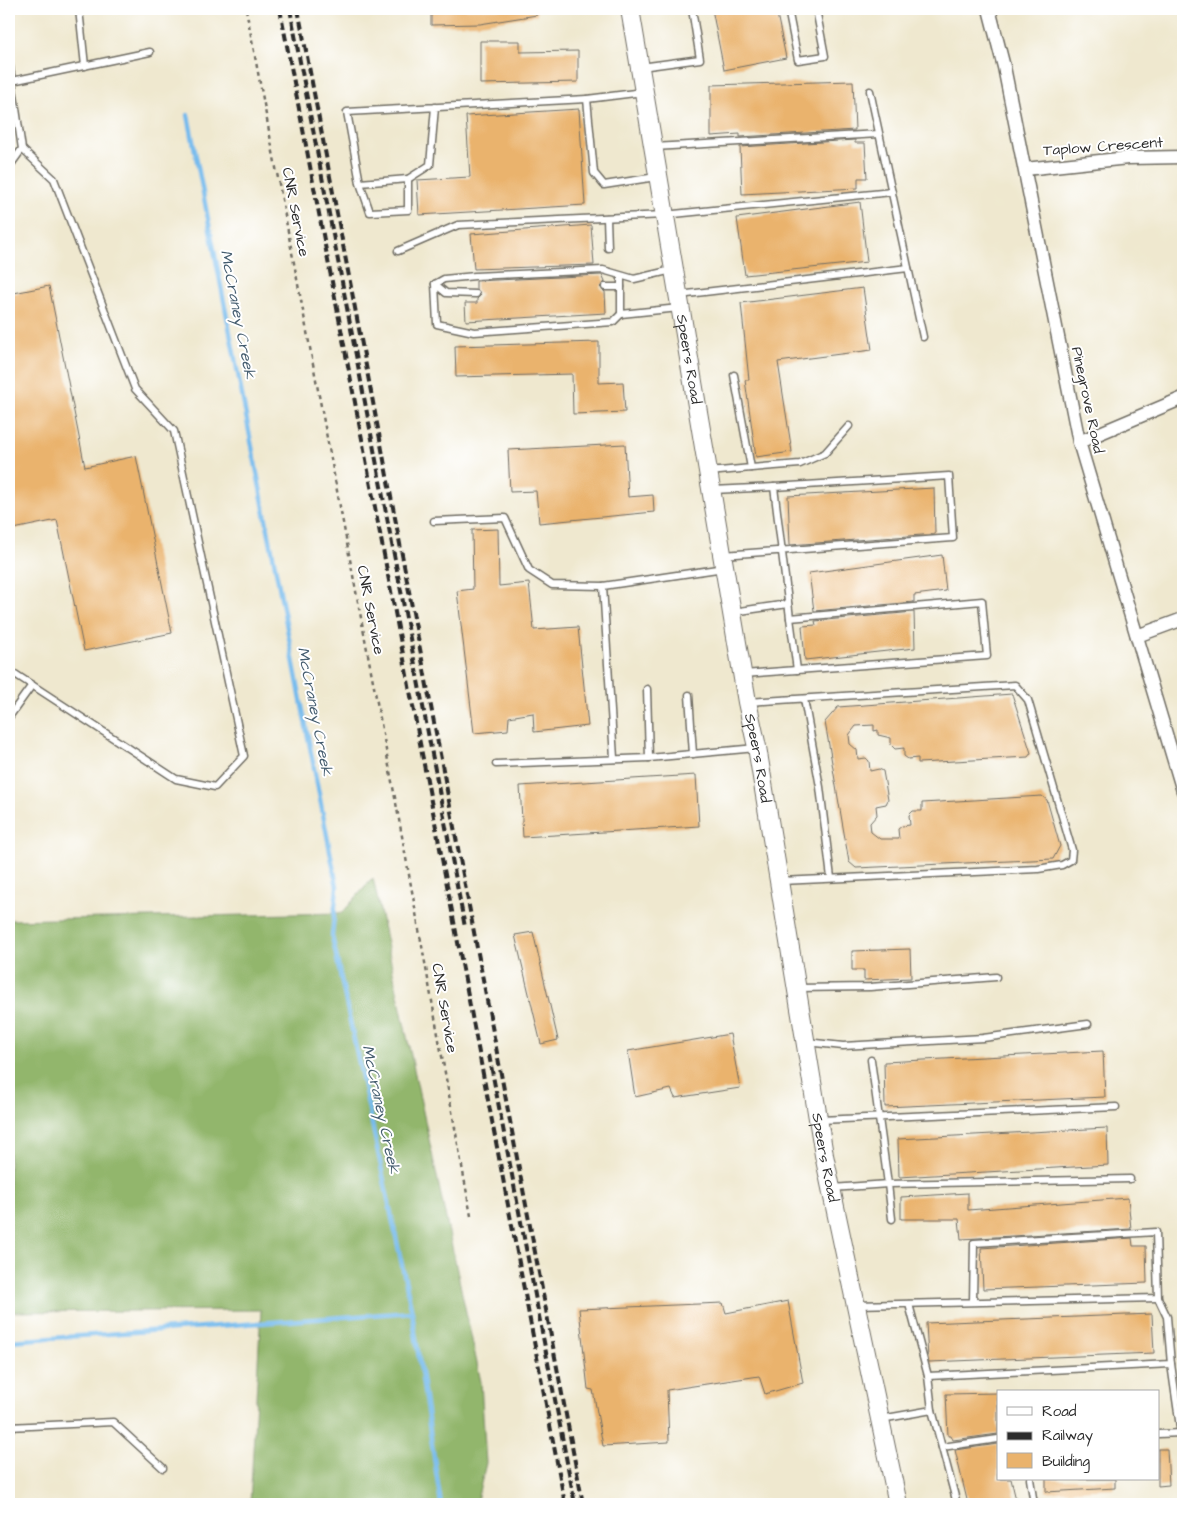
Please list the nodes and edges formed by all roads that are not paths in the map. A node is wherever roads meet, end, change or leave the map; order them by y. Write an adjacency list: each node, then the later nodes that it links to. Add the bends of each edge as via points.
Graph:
1 (79, 9): 9 (lane)
2 (630, 9): 10 (main road, Speers Road)
3 (692, 9): 10 (lane, via 700,59)
4 (788, 9): 5 (lane, via 798,60 825,56)
5 (816, 9)
6 (990, 9): 21 (street, Pinegrove Road)
7 (150, 52): 9 (lane)
8 (9, 61): 11 (lane)
9 (85, 66): 11 (lane)
10 (639, 67): 12 (main road, Speers Road)
11 (12, 81): 18 (lane)
12 (643, 92): 14 (lane); 17 (main road, Speers Road)
13 (870, 92): 16 (lane)
14 (587, 99): 15 (lane); 22 (lane, via 594,173 604,185)
15 (435, 107): 23 (lane, via 430,165); 24 (lane, via 347,112)
16 (879, 134): 17 (lane); 25 (lane)
17 (653, 147): 22 (main road, Speers Road)
18 (22, 149): 20 (lane); 60 (lane, via 54,179 136,388 174,431 244,756 215,787 176,779)
19 (1183, 157): 21 (street, Taplow Crescent, via 1128,158)
20 (9, 168)
21 (1025, 169): 43 (street, Pinegrove Road)
22 (658, 176): 26 (main road, Speers Road)
23 (408, 179): 24 (lane); 24 (lane, via 408,210 370,212)
24 (360, 183)
25 (892, 192): 26 (lane); 30 (lane)
26 (664, 215): 27 (lane); 31 (main road, Speers Road)
27 (607, 218): 28 (lane); 29 (lane, via 458,225)
28 (608, 248)
29 (398, 251)
30 (908, 268): 37 (lane); 39 (lane)
31 (674, 270): 32 (lane, via 634,279); 37 (main road, Speers Road)
32 (621, 276): 33 (lane, via 603,270 475,276 444,279); 35 (lane)
33 (435, 284): 36 (lane, via 446,293); 38 (lane, via 437,324 474,332 613,322)
34 (605, 287): 35 (lane)
35 (621, 287): 38 (lane)
36 (476, 294)
37 (679, 301): 38 (lane); 45 (main road, Speers Road)
38 (621, 314)
39 (922, 337)
40 (734, 374): 44 (lane)
41 (1183, 398): 43 (street)
42 (849, 426): 44 (lane, via 825,453 800,464)
43 (1079, 442): 56 (street, Pinegrove Road)
44 (751, 468): 45 (lane)
45 (708, 472): 47 (main road, Speers Road)
46 (774, 486): 47 (lane); 49 (lane); 49 (lane, via 949,476 953,538)
47 (711, 490): 50 (main road, Speers Road)
48 (434, 521): 51 (lane, via 505,518 529,570 552,585)
49 (781, 550): 50 (lane); 52 (lane)
50 (724, 562): 51 (lane); 53 (main road, Speers Road)
51 (603, 586): 68 (lane)
52 (788, 604): 53 (lane); 54 (lane)
53 (732, 612): 59 (main road, Speers Road)
54 (790, 618): 58 (lane); 58 (lane, via 982,601 987,656)
55 (1183, 619): 56 (street)
56 (1137, 636): 71 (street, Pinegrove Road)
57 (9, 670): 60 (lane)
58 (797, 670): 59 (lane)
59 (742, 674): 64 (main road, Speers Road)
60 (32, 685): 65 (lane)
61 (647, 689): 69 (lane)
62 (688, 696): 67 (lane)
63 (804, 699): 64 (lane); 72 (lane, via 820,787); 72 (lane, via 1015,684 1028,700 1072,850 1071,860 1038,869)
64 (747, 702): 66 (main road, Speers Road)
65 (9, 716)
66 (757, 747): 67 (lane); 73 (main road, Speers Road)
67 (693, 754): 69 (lane)
68 (614, 758): 69 (lane); 70 (lane)
69 (650, 758)
70 (496, 764)
71 (1183, 791)
72 (831, 878): 73 (lane)
73 (778, 881): 75 (main road, Speers Road)
74 (996, 977): 75 (lane, via 870,987)
75 (796, 988): 77 (main road, Speers Road)
76 (1088, 1024): 77 (lane, via 973,1039 843,1046)
77 (805, 1042): 81 (main road, Speers Road)
78 (871, 1060): 80 (lane)
79 (1116, 1107): 80 (lane)
80 (879, 1117): 81 (lane); 83 (lane)
81 (819, 1120): 84 (main road, Speers Road)
82 (1130, 1179): 83 (lane)
83 (888, 1184): 84 (lane); 85 (lane)
84 (832, 1188): 89 (main road, Speers Road)
85 (892, 1219)
86 (1158, 1298): 87 (lane); 87 (lane, via 1156,1232 974,1243); 90 (lane, via 1167,1317)
87 (973, 1302): 88 (lane)
88 (908, 1304): 89 (lane); 91 (lane)
89 (856, 1305): 93 (main road, Speers Road)
90 (1171, 1364): 91 (lane); 95 (lane)
91 (928, 1376): 92 (lane)
92 (932, 1410): 93 (lane); 98 (lane)
93 (880, 1419): 102 (main road, Speers Road)
94 (9, 1427): 100 (lane, via 114,1422)
95 (1181, 1433): 96 (lane); 99 (lane)
96 (1160, 1434)
97 (997, 1439): 98 (lane)
98 (942, 1447): 103 (lane)
99 (1183, 1448)
100 (163, 1468)
101 (1030, 1480): 104 (lane)
102 (898, 1504)
103 (957, 1504)
104 (1034, 1504)

